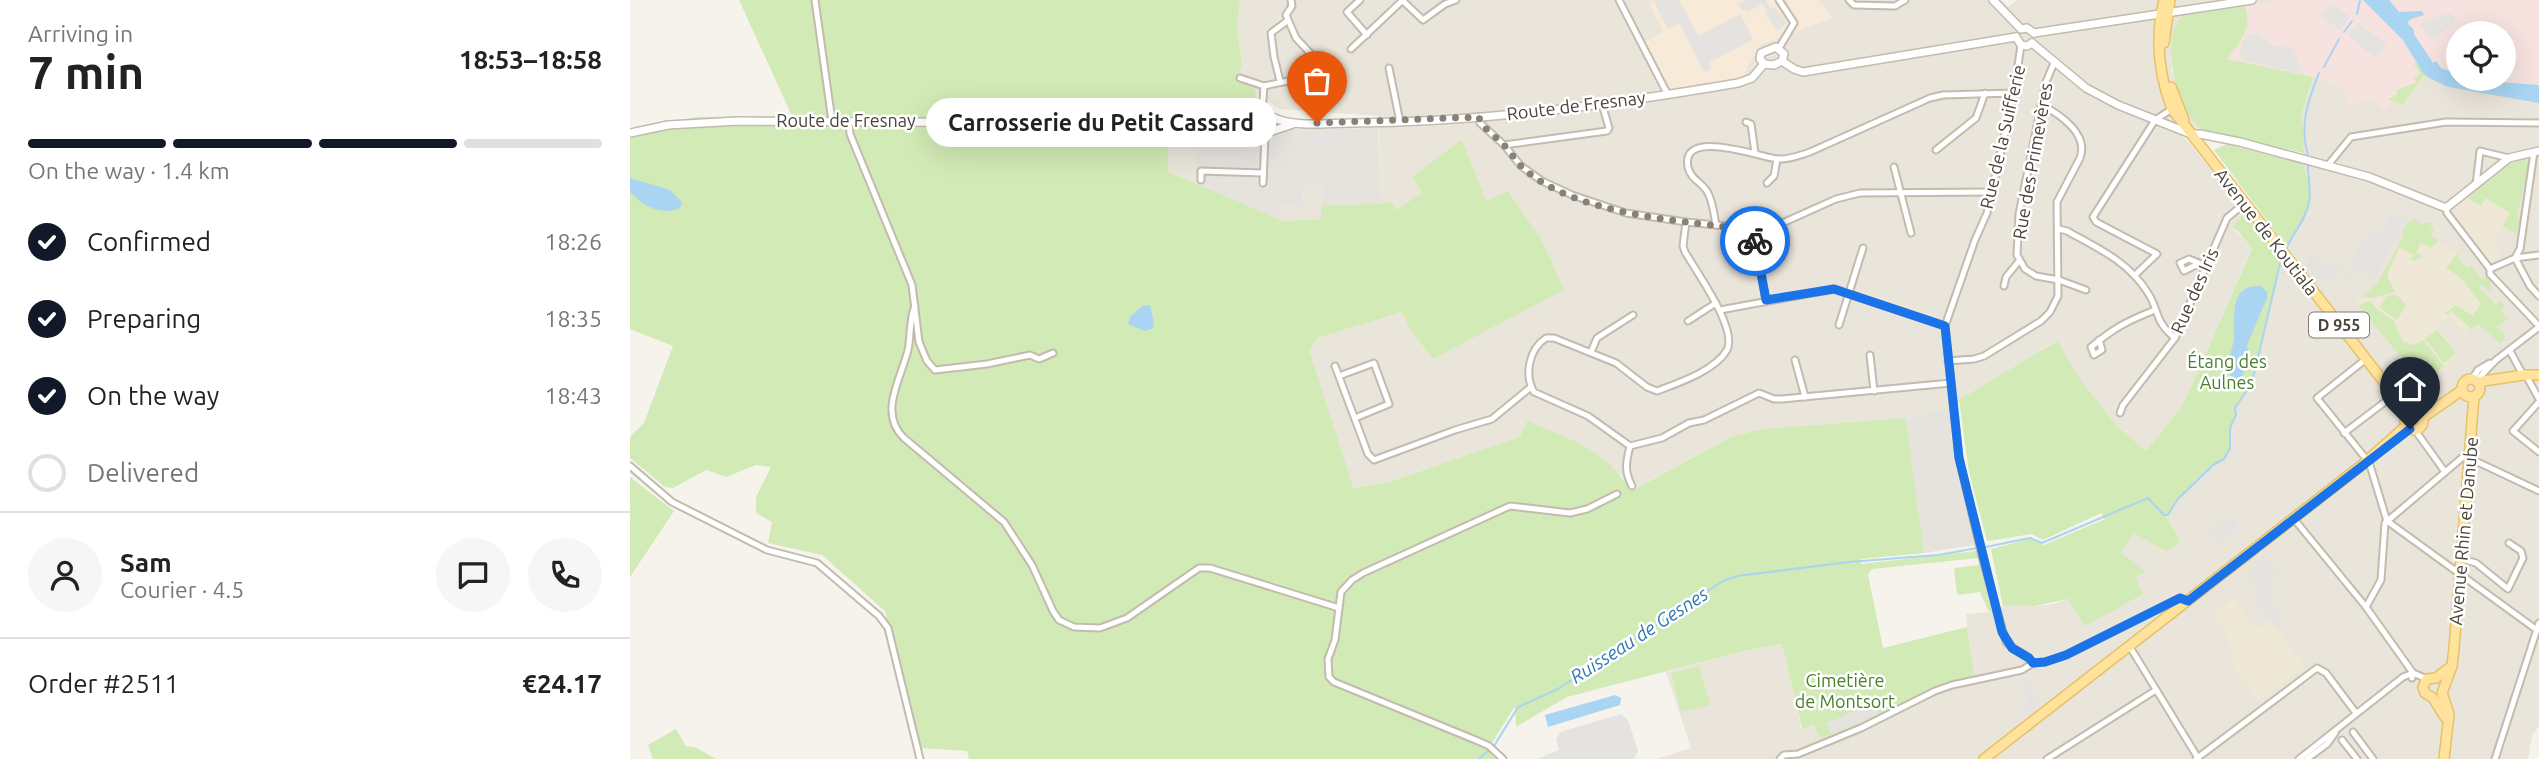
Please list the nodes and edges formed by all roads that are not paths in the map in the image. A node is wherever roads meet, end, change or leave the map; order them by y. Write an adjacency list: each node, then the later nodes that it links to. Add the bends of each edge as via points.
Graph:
1 (815, 0): 44 (street)
2 (1291, 0): 15 (street)
3 (1360, 0): 18 (street, via 1347,12)
4 (1403, 0): 5 (street, via 1423,20); 18 (street)
5 (1456, 0)
6 (1619, 0): 35 (street)
7 (1779, 0): 22 (street, via 1794,23)
8 (1849, 0): 9 (street, via 1854,5 1895,6)
9 (1905, 0)
10 (1993, 0): 16 (street)
11 (2164, 0): 14 (main road, Avenue de Koutiala / D 955)
12 (2170, 0): 14 (main road, Avenue de Koutiala / D 955)
13 (2252, 0): 14 (street)
14 (2165, 14): 17 (street); 38 (main road, Avenue de Koutiala / D 955, via 2158,57); 54 (main road, Avenue de Koutiala / D 955, via 2166,69)
15 (1287, 21): 28 (street); 30 (street, via 1271,33)
16 (2021, 29): 17 (street); 19 (street)
17 (2034, 33): 20 (street)
18 (1367, 35): 23 (street)
19 (2016, 37): 21 (street); 24 (street, via 1803,72)
20 (2032, 43): 21 (street); 25 (street)
21 (2021, 45): 34 (street, Rue de la Suifferie)
22 (1779, 48): 24 (street, via 1784,54); 26 (street, via 1763,50)
23 (1351, 49)
24 (1782, 61): 26 (street)
25 (2054, 63): 37 (street, Rue des Primevères); 43 (street, via 2086,88)
26 (1764, 64): 35 (street, Route de Fresnay, via 1747,81)
27 (1389, 68): 46 (street)
28 (1321, 71): 30 (street); 32 (street)
29 (1240, 78): 31 (street)
30 (1280, 81): 31 (street)
31 (1264, 86): 39 (street)
32 (1341, 90)
33 (1985, 93): 34 (street); 59 (street, via 1976,118); 63 (street, via 1930,98 1810,152)
34 (2014, 93): 72 (street, Rue de la Suifferie)
35 (1668, 95): 36 (street, Route de Fresnay)
36 (1602, 104): 41 (street, Route de Fresnay); 57 (street, via 1608,131)
37 (2041, 105): 77 (street, via 2082,141 2080,158 2057,202); 83 (street, Rue des Primevères, via 2019,214)
38 (2172, 109): 43 (street); 54 (main road, Avenue de Koutiala / D 955)
39 (1262, 113): 40 (street); 42 (street)
40 (1272, 117): 50 (street, Route de Fresnay); 52 (street)
41 (1479, 117): 46 (street, Route de Fresnay); 57 (street)
42 (1254, 118): 49 (street, Route de Fresnay); 51 (street)
43 (2155, 120): 54 (street); 87 (street, via 2093,217 2157,254)
44 (832, 121): 45 (street, Route de Fresnay); 53 (street, Route de Fresnay, via 697,122)
45 (849, 122): 49 (street, Route de Fresnay); 95 (street, via 912,285)
46 (1400, 122): 50 (street, Route de Fresnay)
47 (1745, 122): 61 (street, via 1751,124)
48 (2539, 123): 64 (street, via 2446,122 2351,137)
49 (1231, 124): 51 (street, Route de Fresnay)
50 (1296, 124): 52 (street, Route de Fresnay)
51 (1254, 129): 55 (street)
52 (1272, 130): 55 (street)
53 (630, 133)
54 (2190, 134): 56 (street); 58 (main road, Avenue de Koutiala / D 955)
55 (1265, 135): 66 (street)
56 (2217, 138): 58 (street); 64 (street)
57 (1504, 145): 75 (street, via 1521,166 1572,195 1626,213)
58 (2200, 147): 73 (main road, Avenue de Koutiala / D 955)
59 (1936, 150)
60 (2537, 152): 62 (street); 82 (street)
61 (1755, 153): 63 (street); 76 (street, via 1703,146 1688,160 1688,169 1708,193)
62 (2509, 158): 70 (street); 70 (street, via 2480,151)
63 (1777, 159): 69 (street, via 1774,176)
64 (2328, 165): 74 (street, via 2377,179)
65 (1894, 167): 71 (street)
66 (1263, 173): 67 (street, via 1200,171); 68 (street)
67 (1201, 180)
68 (1263, 183)
69 (1767, 183)
70 (2476, 186): 74 (street)
71 (1901, 192): 72 (street); 78 (street, via 1848,195 1777,227); 79 (street)
72 (1992, 192): 101 (street, Rue de la Suifferie)
73 (2245, 204): 85 (street, Rue des Iris, via 2227,218); 109 (main road, Avenue de Koutiala / D 955)
74 (2446, 208): 86 (street)
75 (1686, 222): 76 (street); 94 (street, via 1685,252)
76 (1716, 225): 78 (street)
77 (2059, 229): 87 (street, via 2115,257); 88 (street)
78 (1753, 230): 93 (street)
79 (1911, 233)
80 (1863, 248): 91 (street)
81 (2539, 256): 82 (street)
82 (2515, 258): 86 (street); 92 (street)
83 (2019, 261): 88 (street, Rue des Primevères, via 2036,276); 89 (street, Rue des Primevères)
84 (2198, 264): 85 (street)
85 (2206, 266): 103 (street, Rue des Iris)
86 (2490, 269): 102 (street)
87 (2135, 275): 97 (street)
88 (2059, 280): 90 (street, Rue des Primevères); 111 (street, via 2055,305 2041,321 1984,356)
89 (2004, 286)
90 (2086, 290)
91 (1850, 293): 93 (street, via 1827,289); 100 (street); 101 (street)
92 (2539, 296)
93 (1766, 300): 96 (street)
94 (1716, 303): 96 (street); 99 (street)
95 (915, 306): 107 (street, via 919,342 935,370 1030,355 1039,359); 144 (street, via 893,401 893,424 1004,522 1059,620 1074,627 1117,623 1199,568)
96 (1720, 310): 106 (street, via 1728,348 1697,375 1657,391)
97 (2155, 310): 103 (street, via 2163,328); 104 (street, via 2117,326)
98 (1633, 315): 106 (street, via 1597,338)
99 (1688, 321)
100 (1839, 325)
101 (1945, 326): 111 (street, Rue de la Suifferie)
102 (2539, 327): 105 (street)
103 (2175, 338): 124 (street, Rue des Iris)
104 (2099, 340)
105 (2510, 351): 115 (street); 117 (street, via 2496,360)
106 (1591, 352): 118 (street, via 1546,338 1534,351 1528,379)
107 (1052, 353)
108 (1870, 355): 120 (street)
109 (2366, 359): 121 (main road, Avenue de Koutiala / D 955); 127 (street, via 2317,398)
110 (1795, 360): 122 (street)
111 (1948, 361): 116 (street, Rue de la Suifferie)
112 (1335, 366): 114 (street)
113 (2539, 375): 115 (main road)
114 (1339, 376): 125 (street); 125 (street, via 1374,363 1390,404)
115 (2526, 377): 117 (main road); 123 (street)
116 (1951, 383): 120 (street); 148 (street, Rue de la Suifferie, via 1959,458 2002,632 2012,648)
117 (2476, 385): 119 (main road, via 2464,382); 119 (main road, via 2468,396); 130 (main road, Avenue Rhin et Danube)
118 (1531, 387): 125 (street, via 1492,419 1374,460); 128 (street, via 1539,396 1594,419)
119 (2462, 390): 126 (main road)
120 (1874, 391): 122 (street)
121 (2394, 395): 126 (main road, Avenue de Koutiala / D 955); 127 (street)
122 (1805, 397): 128 (street, via 1774,399 1754,394 1662,438)
123 (2539, 401): 129 (street, via 2513,431)
124 (2120, 413)
125 (1355, 418)
126 (2410, 423): 131 (main road); 133 (street)
127 (2344, 433): 131 (street)
128 (1630, 446): 134 (street, via 1625,465)
129 (2539, 452)
130 (2468, 455): 133 (street); 135 (street); 140 (main road, Avenue Rhin et Danube)
131 (2366, 463): 137 (main road); 138 (street)
132 (630, 466): 160 (street, via 672,502 766,550 817,564 879,616 888,628)
133 (2445, 472): 138 (street)
134 (1632, 486)
135 (2539, 491)
136 (1617, 494): 144 (street, via 1570,513 1510,506 1363,573 1341,592)
137 (2294, 519): 142 (main road); 143 (street)
138 (2387, 521): 141 (street); 143 (street, via 2381,580)
139 (2509, 542): 140 (street, via 2524,558 2508,589 2476,563)
140 (2462, 559): 141 (main road, Avenue Rhin et Danube)
141 (2461, 575): 146 (street); 149 (main road, Avenue Rhin et Danube)
142 (2184, 599): 147 (main road); 148 (street, via 2066,655)
143 (2366, 607): 150 (street)
144 (1339, 608): 161 (street, via 1327,667 1334,682 1478,741)
145 (2539, 623): 146 (street)
146 (2537, 630): 170 (street)
147 (2130, 647): 152 (street); 163 (main road)
148 (2033, 663): 158 (street, via 2022,670 1935,691)
149 (2452, 666): 151 (main road); 153 (main road, Avenue Rhin et Danube)
150 (2411, 675): 151 (street); 154 (street)
151 (2429, 681): 153 (main road); 153 (main road, via 2427,695)
152 (2156, 690): 159 (street); 164 (street)
153 (2439, 692): 169 (main road, via 2448,722)
154 (2356, 713): 155 (street); 159 (street, via 2317,667)
155 (2336, 731): 165 (street); 166 (street)
156 (2353, 732): 168 (street)
157 (2342, 740): 167 (street)
158 (1799, 756): 162 (street)
159 (2197, 758)
160 (920, 759)
161 (1503, 759)
162 (1780, 759)
163 (1984, 759)
164 (2046, 759)
165 (2299, 759)
166 (2307, 759)
167 (2357, 759)
168 (2373, 759)
169 (2444, 759)
170 (2496, 759)

